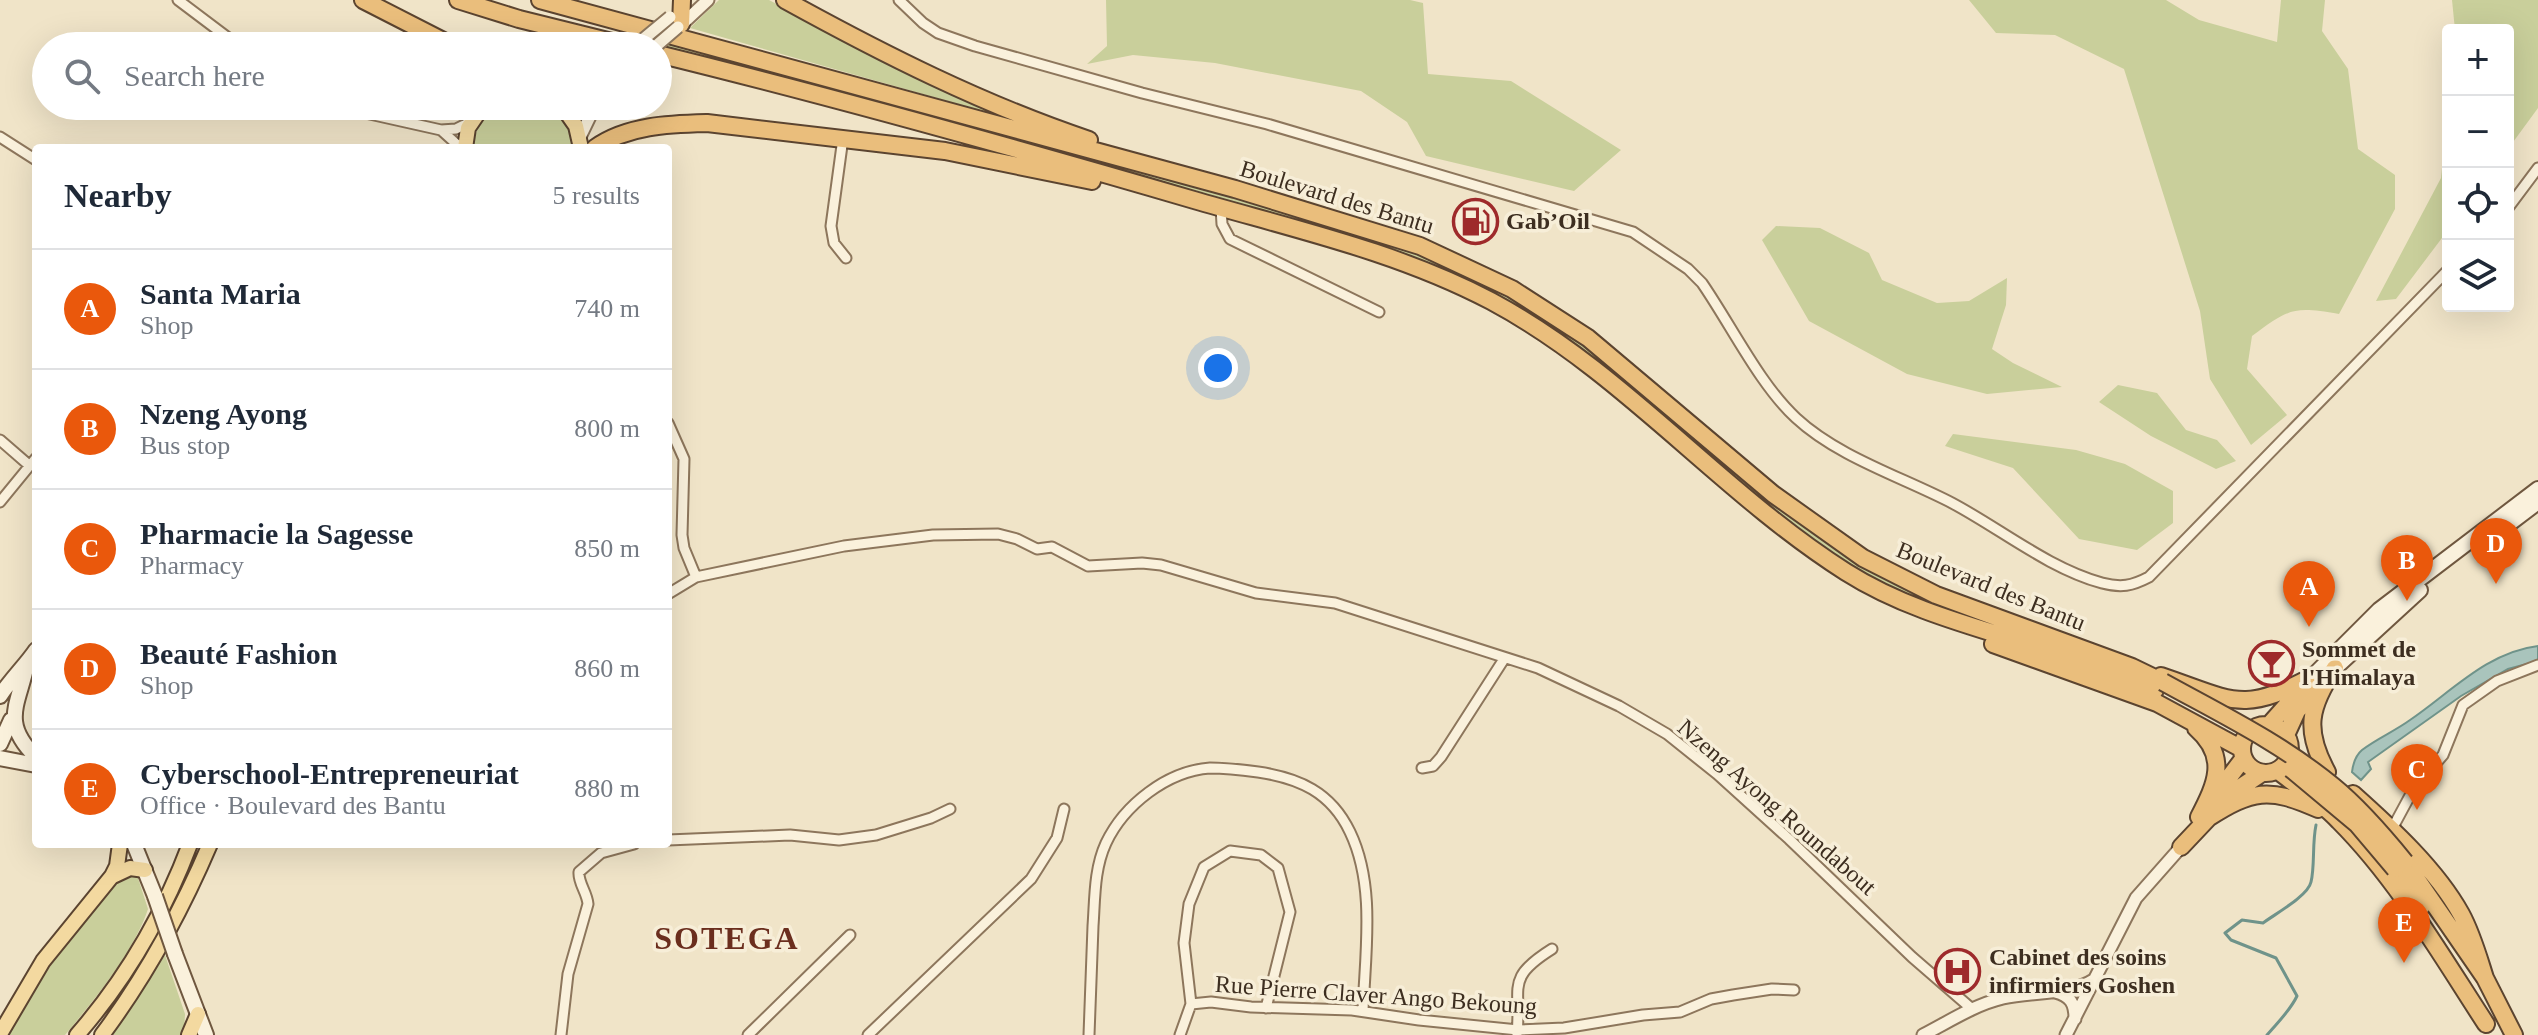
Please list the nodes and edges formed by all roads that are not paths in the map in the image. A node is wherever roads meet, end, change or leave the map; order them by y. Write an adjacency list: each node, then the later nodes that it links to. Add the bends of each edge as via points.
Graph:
1 (178, 0): 12 (street)
2 (363, 0): 13 (highway)
3 (458, 0): 14 (highway)
4 (540, 0): 15 (highway, Boulevard des Bantu)
5 (708, 0): 11 (street)
6 (785, 0): 10 (highway)
7 (804, 0): 10 (highway)
8 (899, 0): 39 (street, via 938,33 975,46 1256,121 1633,232 1702,283 1782,402 1809,429 2054,563 2114,586 2149,577)
9 (685, 2): 11 (highway)
10 (815, 17): 34 (highway, via 976,97)
11 (677, 23): 16 (street, bridge); 17 (street, bridge)
12 (220, 32)
13 (426, 32)
14 (571, 32)
15 (658, 32)
16 (661, 32)
17 (669, 32)
18 (672, 36): 34 (highway, Boulevard des Bantu)
19 (672, 58): 35 (highway, Boulevard des Bantu)
20 (396, 120): 25 (street)
21 (466, 120): 25 (street, via 456,129)
22 (474, 120): 30 (main road)
23 (572, 120): 28 (main road)
24 (589, 120): 28 (street)
25 (441, 130): 29 (street)
26 (0, 137): 32 (street)
27 (843, 138): 31 (highway, via 678,124 633,131); 35 (highway, via 945,151); 38 (street, via 831,226 834,243)
28 (580, 142)
29 (458, 144)
30 (465, 144)
31 (602, 144)
32 (32, 157)
33 (2538, 168): 36 (street)
34 (1235, 189): 59 (highway, Boulevard des Bantu, via 1420,246 1512,289 1588,338 1773,494 1863,558 1936,595 2132,667)
35 (1177, 195): 37 (highway, Boulevard des Bantu)
36 (2514, 200)
37 (1221, 208): 40 (street, via 1230,239); 50 (highway, Boulevard des Bantu, via 1356,246 1491,301 1620,389 1772,520)
38 (846, 258)
39 (2442, 276)
40 (1379, 312)
41 (672, 432): 48 (street, via 684,459)
42 (0, 440): 43 (street)
43 (32, 461)
44 (32, 463): 46 (street)
45 (2538, 489): 58 (main road, via 2379,610)
46 (0, 502)
47 (2538, 502): 57 (main road, via 2407,601)
48 (682, 523): 49 (street); 51 (street, via 684,548)
49 (672, 524)
50 (1851, 576): 59 (highway, Boulevard des Bantu, via 1941,616); 61 (highway, via 1999,647)
51 (696, 577): 52 (street, Nzeng Ayong Roundabout); 54 (street, Nzeng Ayong Roundabout, via 844,546 984,533 1037,549 1052,547 1088,566 1161,565 1256,593 1335,603)
52 (672, 592)
53 (32, 656): 55 (main road)
54 (1504, 659): 70 (street, via 1441,757); 96 (street, Nzeng Ayong Roundabout, via 1538,668 1667,734 1779,829)
55 (27, 664): 60 (main road); 62 (main road)
56 (2538, 665): 77 (street, via 2497,681 2463,705 2447,748 2413,790)
57 (2335, 668): 64 (highway, via 2297,711); 72 (highway, via 2316,699 2312,723 2313,744)
58 (2313, 676): 59 (highway, via 2270,696 2239,701); 63 (highway)
59 (2160, 683): 63 (highway); 85 (highway, bridge, via 2242,725 2321,776 2358,809)
60 (0, 696)
61 (2180, 714): 67 (highway); 76 (highway, via 2210,743 2217,761)
62 (11, 719): 65 (main road); 66 (main road, via 19,741)
63 (2263, 726): 64 (highway); 67 (highway, via 2244,738)
64 (2288, 740): 71 (highway, via 2287,761); 72 (highway)
65 (0, 744)
66 (32, 753)
67 (2242, 754): 71 (highway, via 2253,770); 76 (highway)
68 (0, 758): 69 (main road)
69 (32, 764)
70 (1422, 768)
71 (2270, 772): 75 (highway); 76 (highway, via 2232,793)
72 (2327, 772): 77 (highway)
73 (950, 809): 78 (street, via 876,835 839,840 790,835)
74 (1064, 809): 109 (street, via 1057,838 1031,879)
75 (2335, 817): 76 (highway, via 2288,797 2265,794 2244,796); 100 (highway, via 2415,915)
76 (2204, 818): 79 (highway)
77 (2392, 829): 90 (highway, via 2459,910)
78 (672, 840)
79 (2181, 847): 91 (street, via 2136,898)
80 (119, 848): 87 (main road)
81 (136, 848): 86 (main road)
82 (188, 848): 103 (main road, via 145,941)
83 (208, 848): 104 (main road, via 178,915)
84 (610, 848): 107 (street, via 579,872 588,904 568,974)
85 (2400, 866): 90 (highway); 100 (highway, via 2470,985)
86 (145, 870): 87 (main road, via 130,868); 98 (main road, bridge)
87 (112, 876): 102 (main road, via 50,951)
88 (850, 935): 108 (street)
89 (1552, 949): 101 (street, via 1520,977)
90 (2485, 978): 114 (highway)
91 (2096, 979): 93 (street); 99 (street)
92 (1794, 990): 101 (street, Rue Pierre Claver Ango Bekoung, via 1711,999 1680,1012)
93 (2051, 991): 96 (street); 99 (street, via 2073,1001)
94 (1191, 1004): 95 (street, Rue Pierre Claver Ango Bekoung); 95 (street, via 1184,943 1189,904 1204,867 1230,851 1261,855 1278,868 1290,912); 111 (street)
95 (1266, 1008): 97 (street, Rue Pierre Claver Ango Bekoung)
96 (1972, 1009): 112 (street)
97 (1363, 1011): 101 (street, Rue Pierre Claver Ango Bekoung); 110 (street, via 1366,898 1349,830 1312,787 1285,776 1209,768 1149,793 1105,845 1096,873)
98 (198, 1014): 105 (main road); 106 (main road)
99 (2075, 1020): 113 (street)
100 (2488, 1029)
101 (1518, 1032)
102 (0, 1034)
103 (77, 1035)
104 (102, 1035)
105 (189, 1035)
106 (206, 1035)
107 (561, 1035)
108 (748, 1035)
109 (868, 1035)
110 (1089, 1035)
111 (1180, 1035)
112 (1923, 1035)
113 (2066, 1035)
114 (2514, 1035)

